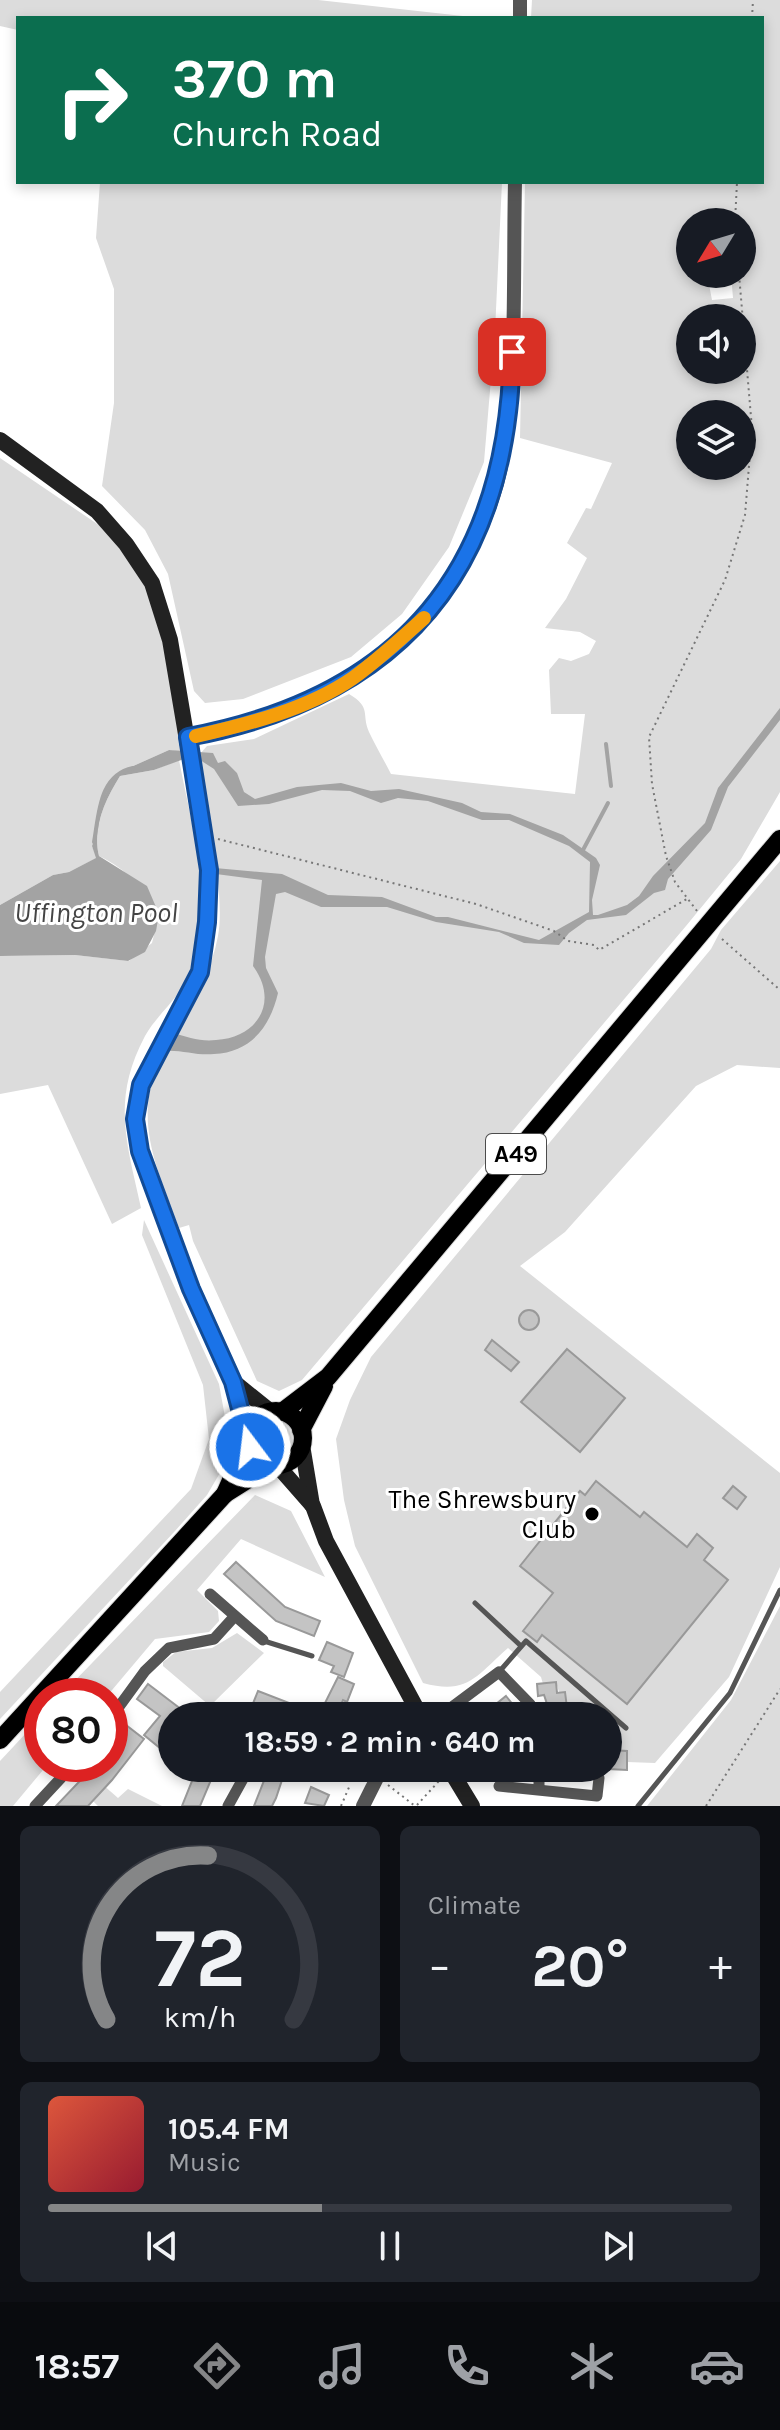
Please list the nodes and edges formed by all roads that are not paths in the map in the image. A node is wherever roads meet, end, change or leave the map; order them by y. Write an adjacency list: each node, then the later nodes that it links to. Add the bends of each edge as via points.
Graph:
1 (515, 184): 3 (street, via 505,446 491,503 452,582 426,616 351,679 306,702)
2 (0, 440): 3 (main road, via 97,511 152,583 170,640)
3 (189, 741): 6 (main road, via 209,870 200,972 141,1085 135,1119 140,1151 191,1289)
4 (780, 839): 5 (highway, A49)
5 (328, 1377): 7 (highway, A49); 9 (highway, A49)
6 (233, 1382): 7 (main road); 8 (main road)
7 (277, 1412): 8 (highway, via 255,1421); 9 (highway, via 294,1418)
8 (249, 1437): 10 (highway, via 254,1453); 11 (highway)
9 (302, 1438): 10 (highway, via 295,1457); 12 (main road)
10 (274, 1465): 11 (highway); 12 (main road)
11 (225, 1494): 26 (highway)
12 (313, 1506): 22 (main road, via 326,1541)
13 (780, 1590): 39 (lane, via 730,1693)
14 (210, 1594): 16 (street)
15 (475, 1603): 18 (lane)
16 (234, 1617): 17 (street); 21 (street, via 214,1639 169,1648)
17 (263, 1640): 19 (lane)
18 (521, 1646): 20 (lane); 25 (lane, via 526,1641)
19 (312, 1656)
20 (499, 1672): 23 (street); 24 (street)
21 (128, 1694)
22 (415, 1702)
23 (459, 1702)
24 (528, 1702)
25 (626, 1728)
26 (0, 1740)
27 (57, 1782): 35 (street)
28 (241, 1782): 36 (street)
29 (375, 1782): 37 (street)
30 (453, 1782): 38 (main road)
31 (539, 1782): 34 (street)
32 (599, 1782): 34 (street, via 597,1796)
33 (499, 1786): 34 (street)
34 (539, 1789)
35 (35, 1806)
36 (228, 1806)
37 (363, 1806)
38 (472, 1806)
39 (638, 1806)

